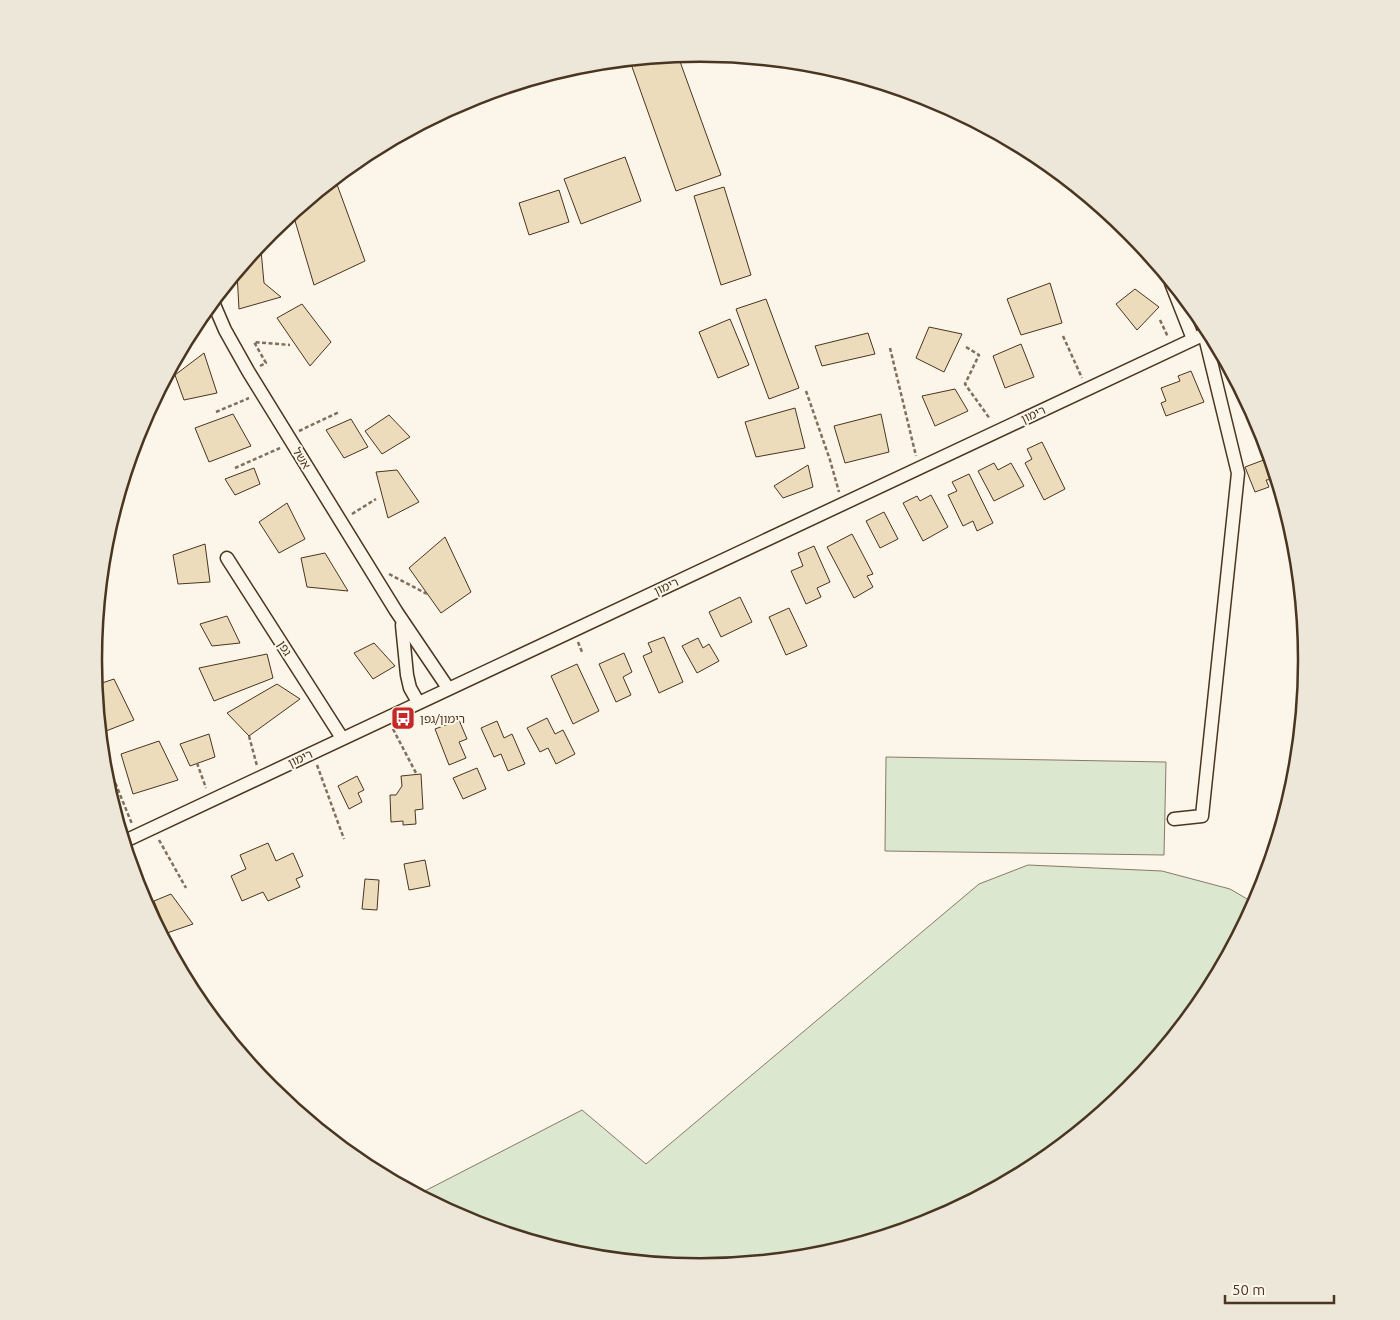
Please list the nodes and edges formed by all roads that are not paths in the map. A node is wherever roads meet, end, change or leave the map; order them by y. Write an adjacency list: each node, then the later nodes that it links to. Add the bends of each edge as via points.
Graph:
1 (216, 309): 5 (street, אשל, via 248,370)
2 (1201, 335): 6 (street, רימון)
3 (1203, 338): 9 (street, via 1238,473 1202,816)
4 (227, 558): 8 (street, גפן)
5 (396, 611): 6 (street, אשל); 7 (street, אשל, via 403,626 406,675)
6 (448, 688): 7 (street, רימון)
7 (418, 702): 8 (street, רימון)
8 (342, 738): 10 (street, רימון)
9 (1174, 819)
10 (130, 838)

